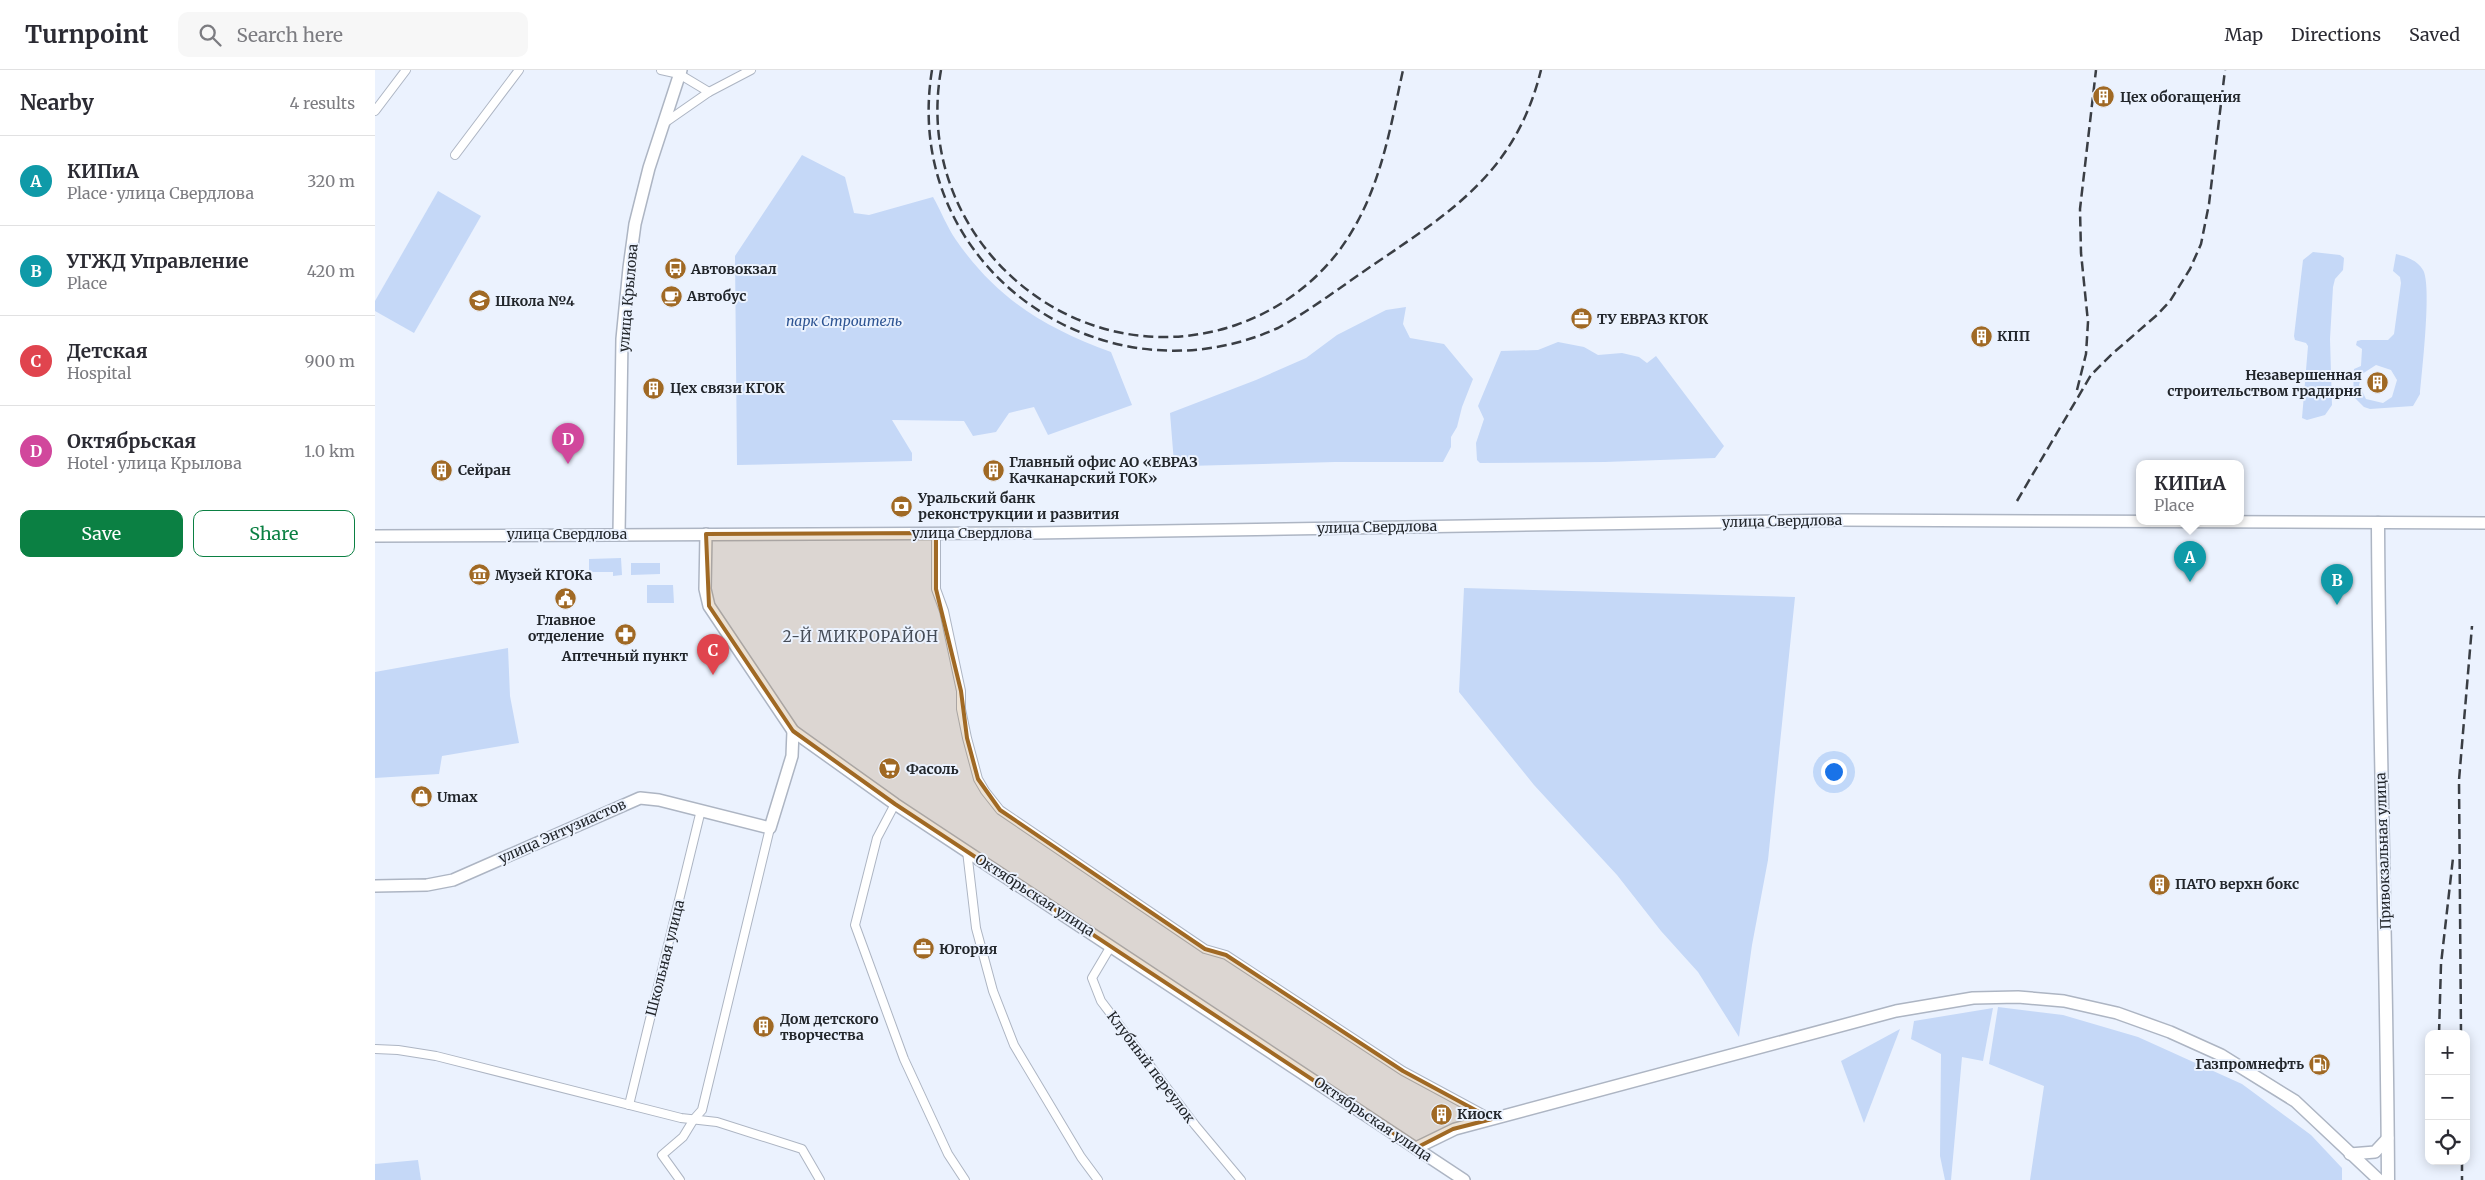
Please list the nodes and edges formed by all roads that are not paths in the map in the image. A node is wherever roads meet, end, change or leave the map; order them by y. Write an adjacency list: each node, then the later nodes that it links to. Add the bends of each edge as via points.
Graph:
1 (406, 70): 7 (street)
2 (519, 70): 9 (street)
3 (661, 70): 5 (street)
4 (751, 70): 6 (street)
5 (680, 72): 6 (street); 8 (street, улица Крылова)
6 (709, 92): 8 (street)
7 (375, 111)
8 (663, 124): 15 (street, улица Крылова, via 642,195 629,268 622,339)
9 (455, 155)
10 (2136, 522): 14 (street, улица Свердлова, via 1843,520)
11 (2244, 522): 12 (street, улица Свердлова)
12 (2378, 523): 13 (street, улица Свердлова); 29 (main road, Привокзальная улица)
13 (2485, 523)
14 (936, 533): 16 (street, улица Свердлова); 28 (street, via 936,589 961,691 967,738 978,779 1000,810 1205,949 1226,955 1403,1071)
15 (619, 534): 16 (street, улица Свердлова); 17 (street, улица Свердлова)
16 (706, 534): 18 (street, Октябрьская улица, via 705,588 709,606)
17 (375, 536)
18 (793, 731): 19 (street, Октябрьская улица); 21 (street, via 792,756)
19 (895, 804): 22 (street, Октябрьская улица); 34 (street, via 877,838 855,925 904,1059 948,1154)
20 (701, 810): 21 (street, улица Энтузиастов); 23 (street, улица Энтузиастов, via 640,798 453,880); 26 (street, Школьная улица)
21 (771, 828): 27 (street, via 702,1110)
22 (967, 851): 24 (street, Октябрьская улица); 35 (street, via 976,928 993,991 1013,1045)
23 (375, 886)
24 (1111, 946): 30 (street, Октябрьская улица); 36 (street, Клубный переулок, via 1092,978 1101,1001)
25 (375, 1049): 26 (street, via 436,1056)
26 (629, 1105): 27 (street)
27 (694, 1119): 32 (street, via 683,1137 662,1155); 33 (street, via 717,1122 802,1148)
28 (1492, 1119): 30 (street, via 1455,1129); 31 (street, via 1896,1012 1973,998 2018,997 2064,1001 2117,1014 2170,1032 2221,1055 2295,1101)
29 (2388, 1138): 31 (street, via 2375,1152); 39 (main road, Привокзальная улица)
30 (1416, 1148): 37 (street, Октябрьская улица)
31 (2350, 1154): 38 (street)
32 (680, 1180)
33 (820, 1180)
34 (965, 1180)
35 (1098, 1180)
36 (1241, 1180)
37 (1464, 1180)
38 (2379, 1180)
39 (2388, 1180)

